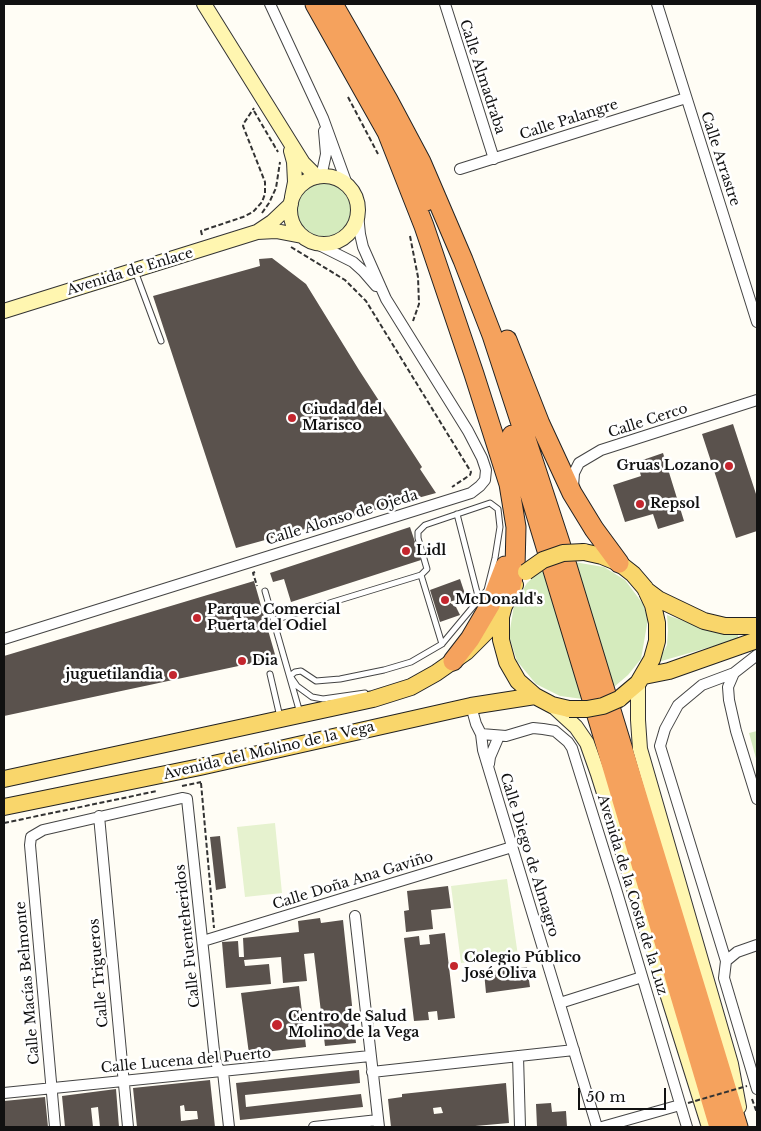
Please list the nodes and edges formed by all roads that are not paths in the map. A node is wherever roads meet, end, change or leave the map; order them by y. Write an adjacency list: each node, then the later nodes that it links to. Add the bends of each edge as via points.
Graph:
1 (204, 4): 10 (main road)
2 (270, 4): 9 (street)
3 (315, 4): 7 (highway)
4 (333, 4): 7 (highway)
5 (445, 4): 12 (street, Calle Almadraba)
6 (657, 4): 8 (street, Calle Arrastre)
7 (337, 26): 11 (highway, via 372,102); 13 (highway, via 388,100)
8 (686, 98): 12 (street, Calle Palangre); 25 (street, Calle Arrastre)
9 (324, 118): 15 (street, via 326,154); 16 (street)
10 (286, 136): 15 (main road, via 303,164); 17 (main road, via 294,162)
11 (390, 158): 30 (highway, via 424,226 506,475); 91 (highway, via 420,187 467,292)
12 (494, 159): 14 (street, Calle Palangre)
13 (421, 162): 28 (highway, via 439,186 468,243 540,424); 92 (highway, via 492,335 545,494)
14 (460, 169)
15 (319, 177): 16 (main road, via 331,177); 17 (main road, via 302,185)
16 (348, 187): 18 (main road, via 354,195)
17 (292, 202): 19 (main road, Avenida de Enlace); 20 (main road, via 292,219)
18 (358, 214): 21 (main road, via 355,225 344,238); 23 (street, Calle Alonso de Ojeda, via 363,247)
19 (257, 232): 20 (main road, Avenida de Enlace, via 276,231); 22 (main road, Avenida de Enlace)
20 (302, 236): 21 (main road)
21 (317, 244): 23 (street, Calle Alonso de Ojeda, via 352,262)
22 (135, 270): 24 (main road, Avenida de Enlace); 26 (lane)
23 (386, 299): 40 (street, Calle Alonso de Ojeda, via 482,458 486,470 485,480 480,486 471,493)
24 (4, 311)
25 (757, 322)
26 (161, 341)
27 (757, 400): 28 (street, Calle Cerco, via 601,450 579,463 574,473)
28 (572, 493): 31 (highway)
29 (457, 514): 32 (lane, via 426,525 418,532 427,569); 36 (lane); 36 (lane, via 490,503 498,509 500,527 496,558 487,590)
30 (516, 527): 35 (highway, via 516,568); 44 (highway, via 490,605 470,639)
31 (619, 563): 33 (main road); 35 (main road, bridge, via 584,552 563,553 543,560 526,572)
32 (421, 575): 38 (lane); 42 (lane)
33 (645, 588): 39 (main road, via 658,599 704,620 725,626); 48 (main road, via 653,605 657,641)
34 (265, 591): 38 (lane)
35 (508, 595): 37 (main road)
36 (479, 600): 42 (lane)
37 (501, 617): 44 (main road, Avenida del Molino de la Vega, via 466,652); 49 (main road, via 501,640 506,662 518,681)
38 (274, 620): 47 (lane)
39 (757, 626)
40 (4, 638)
41 (757, 640): 48 (main road)
42 (442, 644): 47 (lane, via 411,662 384,670 316,681 301,671)
43 (757, 655): 45 (street)
44 (452, 661): 50 (main road, Avenida del Molino de la Vega, via 411,687)
45 (734, 673): 60 (street, via 728,687 729,700); 68 (street, via 702,685 678,705 660,746)
46 (270, 674): 54 (lane)
47 (290, 676): 50 (lane, via 312,697 323,699 367,693); 53 (lane)
48 (641, 680): 51 (main road, bridge, via 619,699 603,706 569,709); 93 (main road, via 640,749 731,1064)
49 (535, 696): 51 (main road); 52 (main road, Avenida del Molino de la Vega)
50 (373, 699): 53 (main road, Avenida del Molino de la Vega)
51 (552, 705): 90 (main road, via 587,742 596,766)
52 (471, 706): 55 (street, Calle Diego de Almagro); 61 (main road, Avenida del Molino de la Vega)
53 (300, 714): 54 (main road, Avenida del Molino de la Vega)
54 (280, 719): 58 (main road, Avenida del Molino de la Vega)
55 (481, 734): 56 (street, Avenida de la Costa de la Luz); 57 (street, Calle Diego de Almagro)
56 (499, 736): 57 (street, via 490,757); 69 (street, Avenida de la Costa de la Luz, via 533,728 543,729 555,732 572,748)
57 (489, 770): 64 (street, Calle Diego de Almagro)
58 (4, 779)
59 (187, 799): 62 (street, Avenida del Molino de la Vega); 66 (street, Calle Fuenteheridos)
60 (757, 799)
61 (4, 807)
62 (99, 816): 63 (street, Avenida del Molino de la Vega, via 43,830); 76 (street, Calle Trigueros)
63 (31, 837): 78 (street, Calle Macías Belmonte)
64 (512, 846): 66 (street, Calle Doña Ana Gaviño); 70 (street, Calle Diego de Almagro)
65 (355, 916): 72 (street)
66 (202, 941): 74 (street, Calle Fuenteheridos, via 215,1060)
67 (757, 945): 68 (street, via 737,952)
68 (726, 961): 77 (street, via 724,978)
69 (642, 977): 70 (street); 80 (street, Avenida de la Costa de la Luz)
70 (560, 1003): 71 (street, Calle Diego de Almagro)
71 (574, 1050): 73 (street); 87 (street, Calle Diego de Almagro)
72 (370, 1056): 74 (street, Calle Lucena del Puerto); 75 (street)
73 (518, 1056): 75 (street); 86 (street)
74 (221, 1071): 76 (street, Calle Lucena del Puerto); 84 (street, Calle Fuenteheridos)
75 (372, 1072): 81 (street)
76 (122, 1080): 78 (street, Calle Lucena del Puerto); 83 (street, Calle Trigueros)
77 (754, 1085)
78 (52, 1087): 79 (street, Calle Lucena del Puerto); 82 (street, Calle Macías Belmonte)
79 (4, 1093)
80 (684, 1104): 88 (street); 89 (street, Avenida de la Costa de la Luz)
81 (378, 1124): 85 (street)
82 (56, 1127)
83 (128, 1127)
84 (229, 1127)
85 (314, 1127)
86 (520, 1127)
87 (597, 1127)
88 (602, 1127)
89 (687, 1127)
90 (709, 1127)
91 (719, 1127)
92 (738, 1127)
93 (742, 1127)

